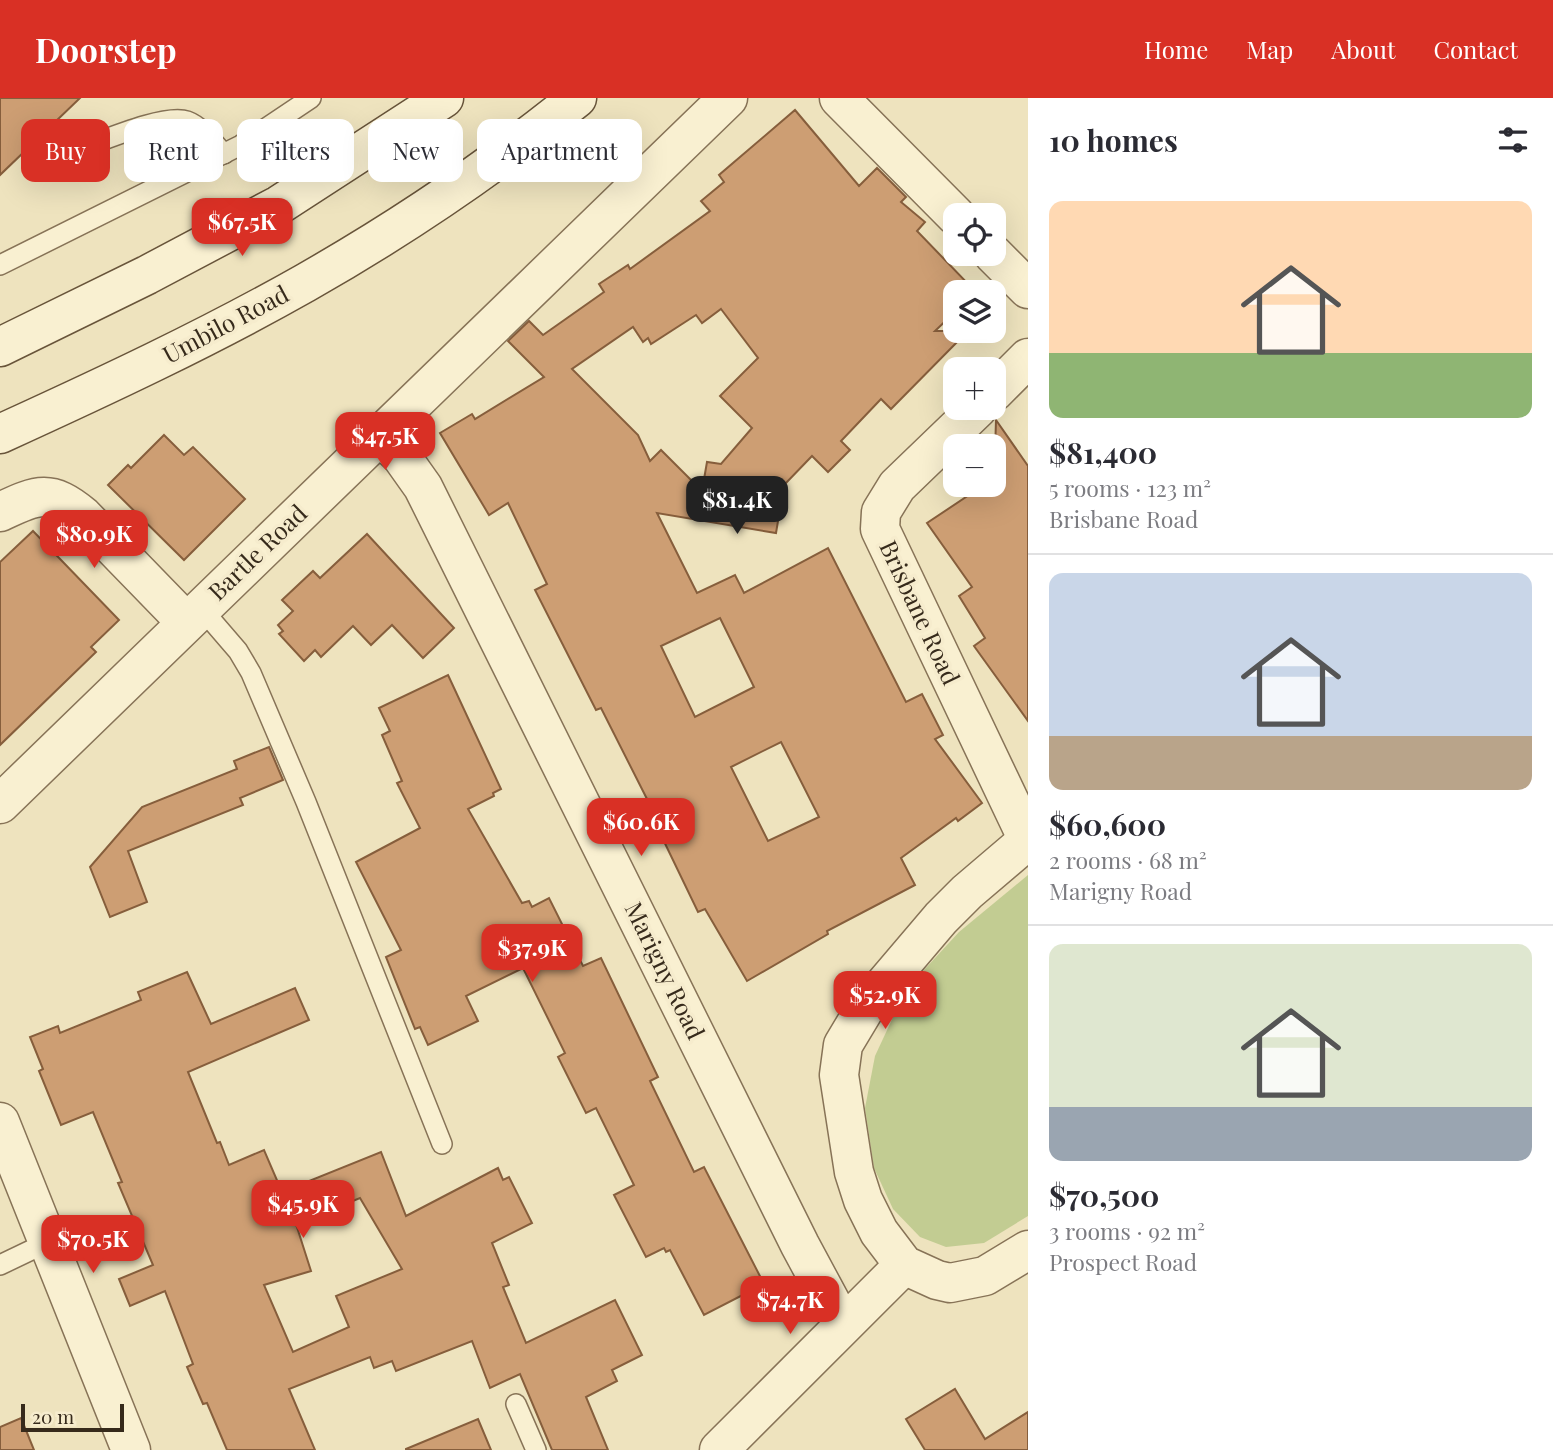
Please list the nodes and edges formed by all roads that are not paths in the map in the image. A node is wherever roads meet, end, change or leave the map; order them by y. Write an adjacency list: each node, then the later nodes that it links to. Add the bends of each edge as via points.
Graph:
1 (311, 98): 7 (lane)
2 (444, 98): 12 (street, via 279,205)
3 (578, 98): 16 (street, Umbilo Road, via 519,145 419,213 305,283 150,365)
4 (728, 98): 17 (street, Bartle Road)
5 (839, 98): 8 (street)
6 (110, 138): 7 (lane, via 158,122 180,120 192,124)
7 (224, 154): 9 (lane)
8 (943, 203)
9 (0, 265)
10 (1005, 266): 11 (street)
11 (1028, 289)
12 (0, 347)
13 (1028, 358): 14 (street)
14 (1006, 380)
15 (966, 420): 21 (street, Brisbane Road, via 897,486 881,512 880,529)
16 (0, 434)
17 (380, 436): 19 (street, Bartle Road); 28 (street, Marigny Road, via 423,487)
18 (0, 512): 19 (street, via 42,496 68,504)
19 (194, 615): 20 (street, Bartle Road); 23 (lane, via 238,650 251,673)
20 (0, 804)
21 (1028, 840): 27 (street, via 940,918 867,1004 843,1045 839,1074 854,1172 879,1232)
22 (0, 1122): 24 (street)
23 (442, 1143)
24 (48, 1242): 26 (lane); 30 (street)
25 (1028, 1251): 27 (street, via 985,1276 950,1283)
26 (0, 1265)
27 (904, 1265): 28 (street)
28 (843, 1325): 32 (street)
29 (516, 1404): 31 (lane)
30 (131, 1450)
31 (536, 1450)
32 (719, 1450)

